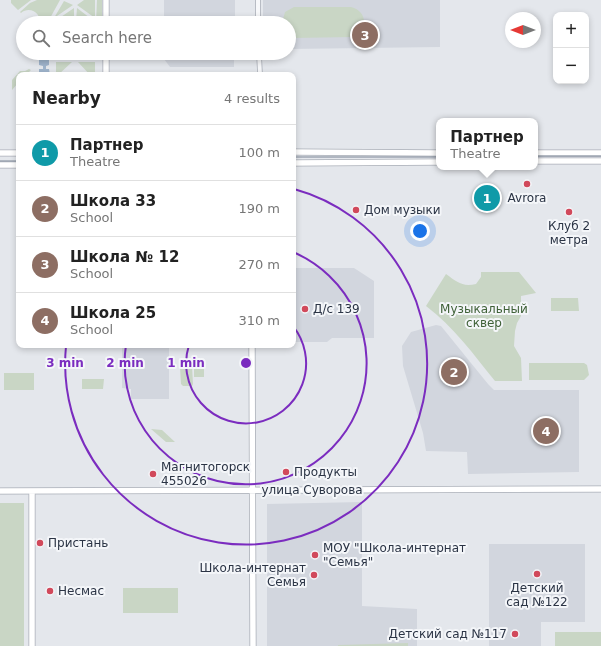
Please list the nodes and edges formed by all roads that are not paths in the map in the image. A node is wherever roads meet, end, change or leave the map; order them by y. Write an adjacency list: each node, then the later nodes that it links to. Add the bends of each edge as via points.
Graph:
1 (106, 0): 3 (main road)
2 (258, 0): 4 (street)
3 (106, 16)
4 (258, 16)
5 (106, 60): 7 (main road)
6 (259, 60): 8 (street)
7 (106, 72)
8 (260, 72)
9 (296, 152): 12 (main road)
10 (601, 152): 13 (main road)
11 (16, 153): 14 (main road)
12 (436, 153)
13 (538, 153)
14 (0, 154)
15 (538, 161): 16 (main road)
16 (601, 161)
17 (436, 162): 18 (main road)
18 (296, 163)
19 (0, 165): 20 (main road)
20 (16, 165)
21 (252, 348): 25 (main road)
22 (601, 489): 25 (main road, улица Суворова)
23 (0, 490): 24 (main road, улица Суворова)
24 (32, 490): 25 (main road, улица Суворова); 26 (main road)
25 (252, 490): 27 (main road)
26 (32, 646)
27 (253, 646)

